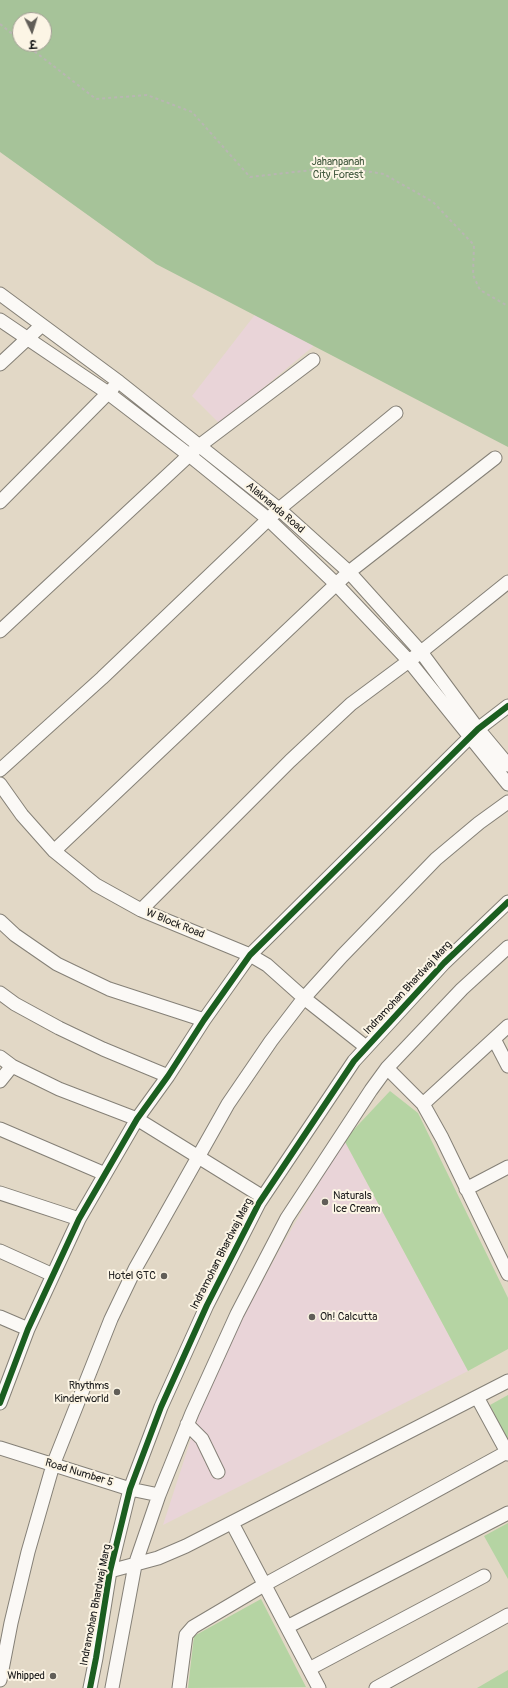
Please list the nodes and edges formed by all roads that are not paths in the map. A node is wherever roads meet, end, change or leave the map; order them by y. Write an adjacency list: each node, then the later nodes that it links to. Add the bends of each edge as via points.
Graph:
1 (0, 294): 3 (street, Alaknanda Road)
2 (0, 320): 4 (street)
3 (42, 325): 4 (street); 7 (street, Alaknanda Road)
4 (27, 339): 6 (street); 8 (street)
5 (313, 360): 10 (street)
6 (0, 364)
7 (119, 382): 8 (street); 10 (street, Alaknanda Road)
8 (108, 393): 11 (street); 13 (street)
9 (396, 413): 14 (street)
10 (200, 446): 11 (street); 14 (street, Alaknanda Road)
11 (189, 455): 15 (street); 19 (street)
12 (495, 458): 16 (street)
13 (0, 502)
14 (279, 509): 15 (street); 16 (street, Alaknanda Road)
15 (268, 519): 18 (street); 25 (street, via 102,678)
16 (348, 572): 18 (street); 20 (street, Alaknanda Road)
17 (508, 582): 20 (street)
18 (336, 584): 21 (street); 29 (street)
19 (0, 631)
20 (421, 652): 21 (street); 23 (street, Alaknanda Road)
21 (409, 661): 23 (street); 31 (street, via 351,704)
22 (508, 706): 23 (street)
23 (474, 733): 24 (street, Alaknanda Road); 27 (street); 34 (street)
24 (508, 765)
25 (0, 770)
26 (0, 784): 29 (street, W Block Road, via 22,815)
27 (508, 784)
28 (508, 802): 36 (street, via 436,859)
29 (54, 851): 31 (street, W Block Road, via 96,885)
30 (508, 902): 40 (street, Indramohan Bhardwaj Marg, via 444,963)
31 (141, 910): 34 (street, W Block Road)
32 (0, 921): 37 (street, via 15,935 57,964 109,989)
33 (508, 947): 44 (street, via 462,989)
34 (250, 955): 36 (street, W Block Road, via 267,965); 37 (street)
35 (0, 994): 45 (street, via 59,1028)
36 (304, 998): 40 (street, W Block Road); 50 (street, via 270,1041 228,1104)
37 (204, 1020): 45 (street)
38 (508, 1026): 39 (street)
39 (494, 1039): 42 (street); 47 (street)
40 (366, 1047): 55 (street, Indramohan Bhardwaj Marg)
41 (0, 1057): 43 (street)
42 (508, 1065)
43 (12, 1066): 46 (street); 48 (street, via 58,1089)
44 (388, 1068): 47 (street); 66 (street, via 287,1218 237,1314)
45 (168, 1076): 48 (street)
46 (0, 1081)
47 (423, 1104): 53 (street)
48 (137, 1119): 50 (street); 52 (street)
49 (0, 1129): 52 (street)
50 (198, 1157): 55 (street); 69 (street, via 110,1318)
51 (508, 1167): 53 (street)
52 (105, 1174): 56 (street)
53 (466, 1188): 58 (street)
54 (0, 1193): 56 (street)
55 (263, 1197): 71 (street, Indramohan Bhardwaj Marg, via 207,1305 161,1406)
56 (79, 1219): 59 (street)
57 (0, 1251): 59 (street)
58 (507, 1267)
59 (53, 1275): 61 (street)
60 (0, 1317): 61 (street)
61 (28, 1329): 62 (street)
62 (5, 1377): 65 (street)
63 (508, 1381): 64 (street)
64 (476, 1397): 68 (street); 74 (street)
65 (0, 1403)
66 (187, 1424): 70 (street, via 202,1439); 72 (street)
67 (0, 1448): 69 (street, Road Number 5)
68 (508, 1453): 78 (street)
69 (53, 1465): 71 (street, Road Number 5); 82 (street, via 28,1552)
70 (218, 1472)
71 (130, 1489): 72 (street, Road Number 5); 76 (street, Indramohan Bhardwaj Marg)
72 (159, 1494): 75 (street)
73 (508, 1512): 80 (street)
74 (232, 1524): 75 (street); 78 (street)
75 (135, 1566): 76 (street); 84 (street)
76 (110, 1572): 83 (street, Indramohan Bhardwaj Marg)
77 (484, 1576): 81 (street)
78 (264, 1585): 80 (street); 85 (street, via 192,1627 186,1635)
79 (508, 1615): 87 (street)
80 (287, 1627): 81 (street)
81 (309, 1669): 86 (street)
82 (0, 1680)
83 (90, 1688)
84 (112, 1688)
85 (179, 1688)
86 (319, 1688)
87 (376, 1688)

